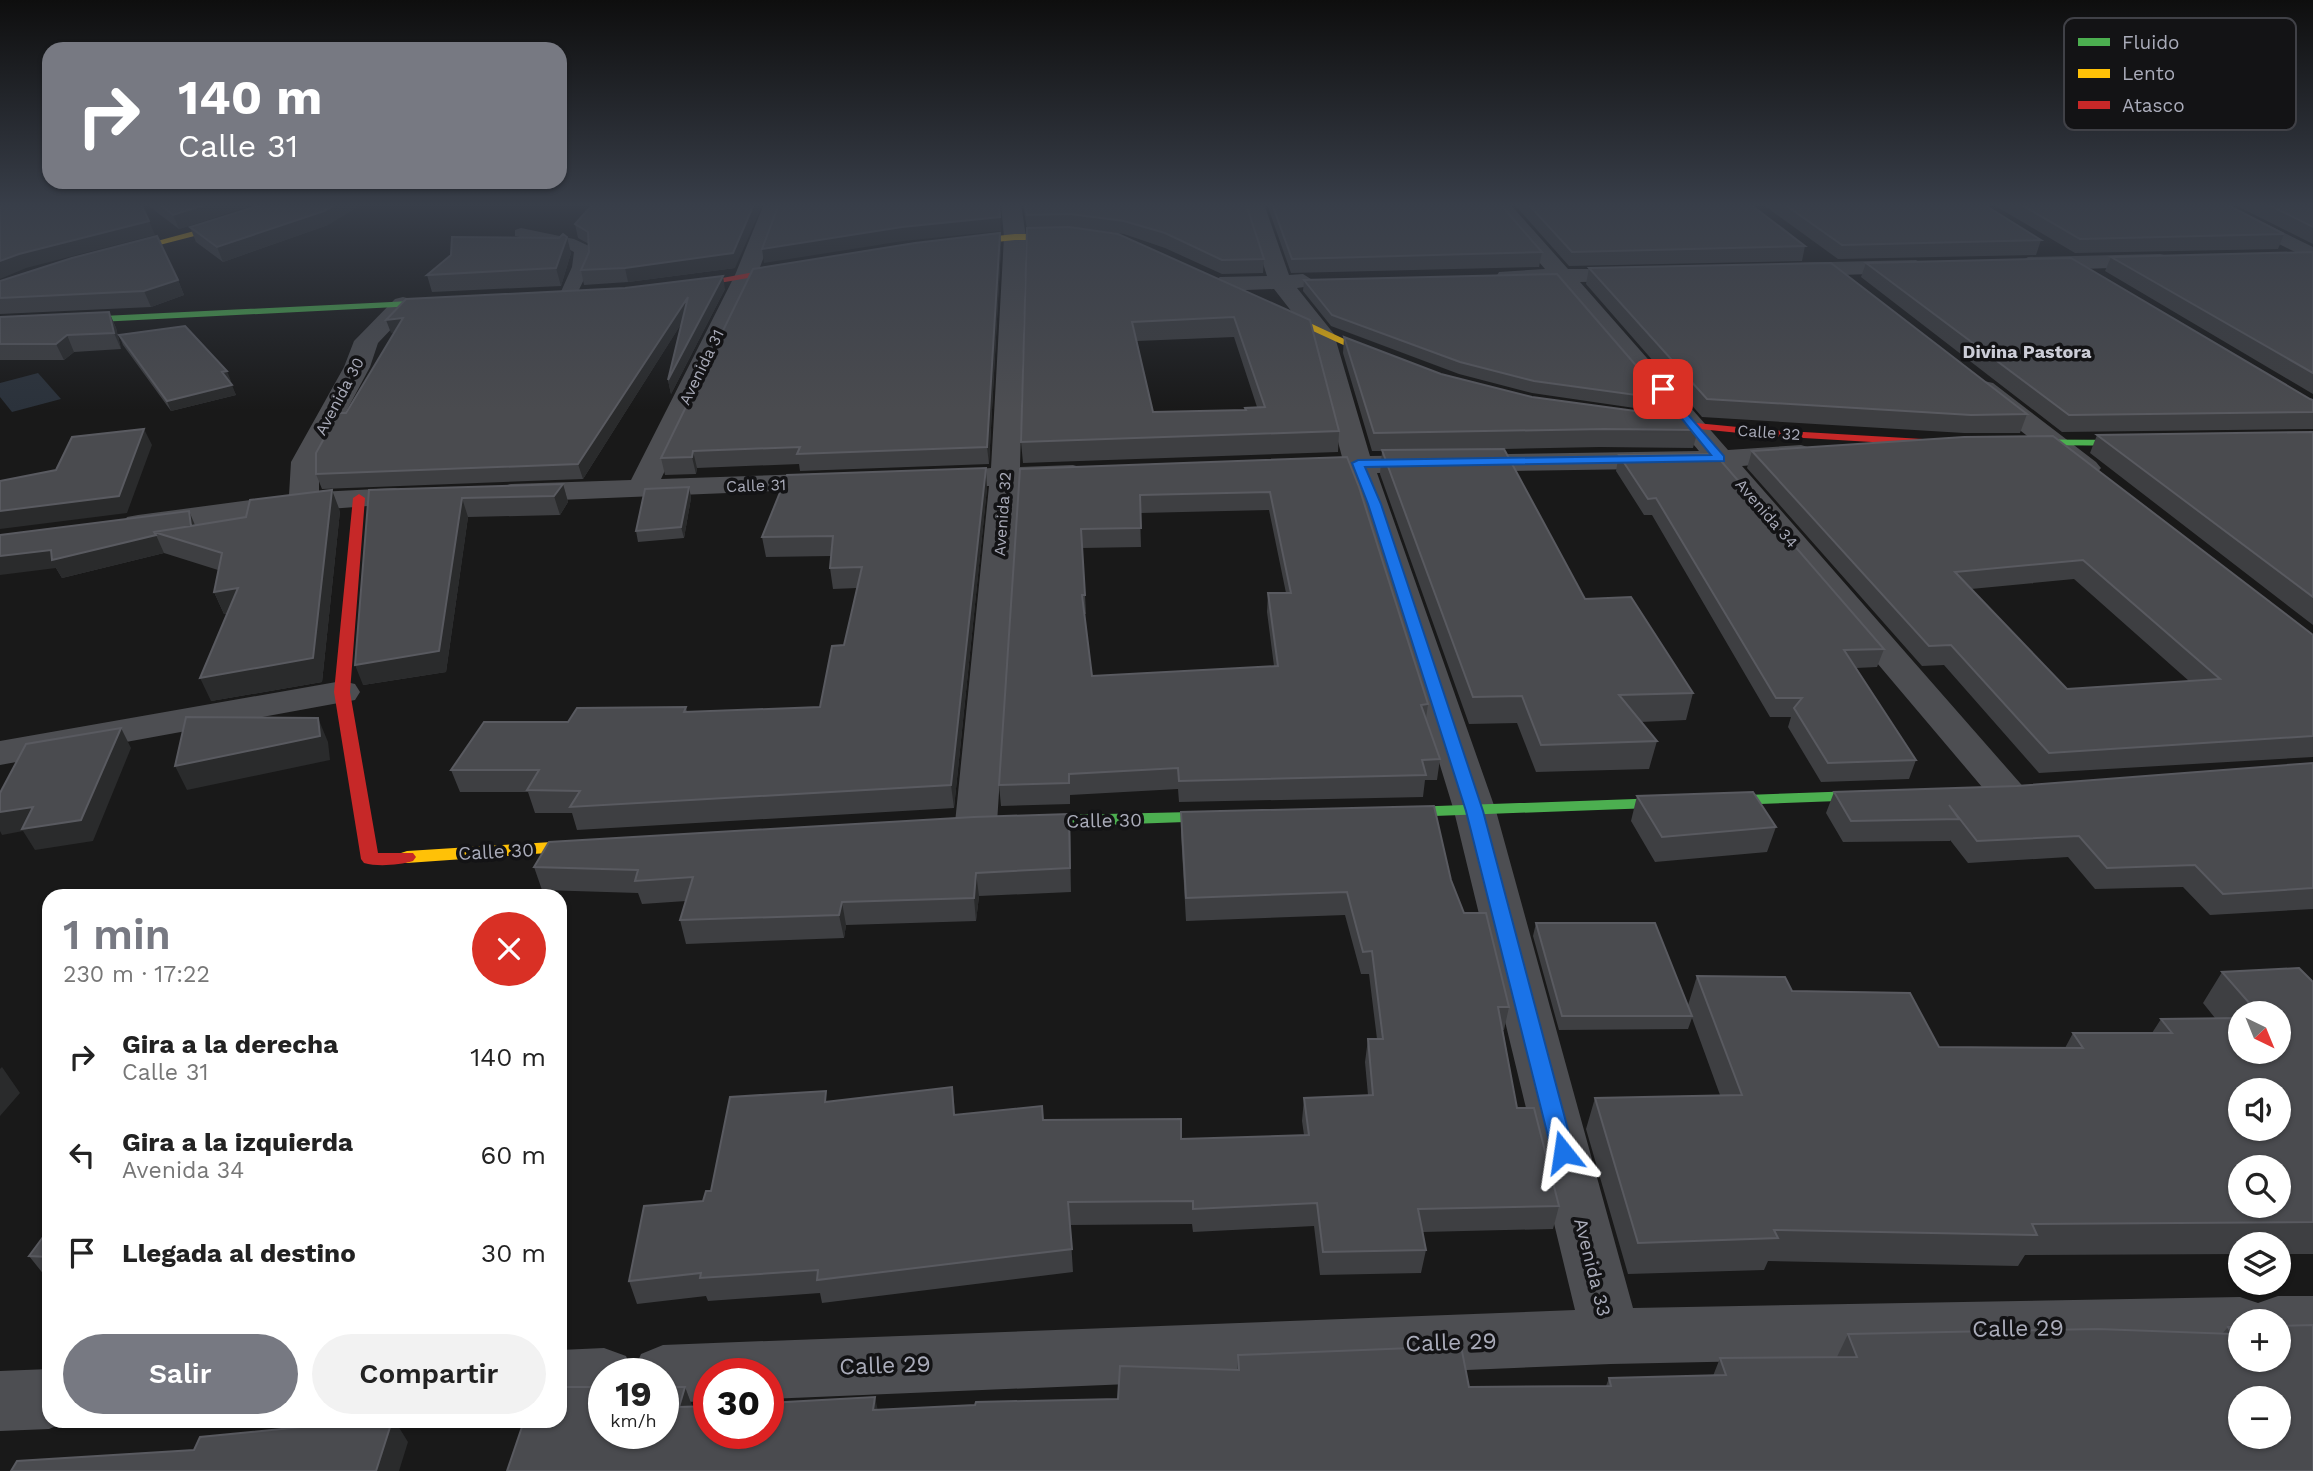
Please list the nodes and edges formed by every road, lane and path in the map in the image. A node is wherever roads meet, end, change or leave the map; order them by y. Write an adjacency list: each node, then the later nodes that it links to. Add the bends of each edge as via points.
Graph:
1 (577, 273): 19 (lane)
2 (760, 273): 9 (main road)
3 (1014, 273): 35 (street, Avenida 32)
4 (1277, 273): 14 (street, Avenida 33)
5 (1562, 273): 10 (street, Avenida 34)
6 (1657, 273): 10 (street)
7 (1837, 273): 17 (street)
8 (2085, 273): 15 (street)
9 (746, 275): 16 (main road); 39 (street, Avenida 31)
10 (1564, 275): 11 (street); 27 (street, Avenida 34)
11 (1483, 277)
12 (1215, 281): 14 (street); 23 (main road)
13 (1320, 281): 14 (street)
14 (1280, 282): 23 (street, Avenida 33)
15 (2104, 284)
16 (662, 289)
17 (1864, 294)
18 (592, 295): 19 (main road)
19 (562, 296)
20 (467, 301): 21 (main road)
21 (403, 304): 22 (main road); 43 (street, Avenida 30, via 366,341 358,367 314,442 305,462)
22 (0, 324)
23 (1322, 334): 24 (main road); 32 (street, Avenida 33)
24 (1403, 367)
25 (1960, 369): 30 (street)
26 (1624, 418): 27 (main road, Calle 32)
27 (1696, 427): 29 (main road, Calle 32); 31 (street, Avenida 34)
28 (2164, 442): 30 (main road)
29 (1964, 444): 30 (main road); 31 (street)
30 (2056, 445): 38 (street)
31 (1720, 459): 32 (street); 47 (street, Avenida 34)
32 (1358, 463): 33 (street); 49 (street, Avenida 33)
33 (1276, 467)
34 (1100, 473): 35 (street)
35 (1005, 477): 36 (street); 52 (street, Avenida 32)
36 (911, 480)
37 (870, 481): 39 (street, Calle 31)
38 (2109, 486)
39 (641, 489): 40 (street, Calle 31)
40 (480, 494)
41 (426, 496): 42 (street)
42 (359, 498): 43 (street); 45 (main road)
43 (304, 502): 44 (street)
44 (110, 528)
45 (342, 692): 46 (street); 53 (main road, Calle 30, via 370,859)
46 (0, 753)
47 (2003, 791)
48 (1898, 795): 49 (main road)
49 (1475, 811): 50 (main road); 57 (street, Avenida 33)
50 (1364, 813)
51 (1253, 816): 52 (main road, Calle 30)
52 (983, 823)
53 (618, 844)
54 (2313, 1323): 56 (street)
55 (2228, 1324): 57 (street, Calle 29)
56 (2291, 1324)
57 (1611, 1336): 58 (street, Calle 29)
58 (679, 1373)
59 (588, 1377): 60 (street)
60 (567, 1378)
61 (42, 1399): 62 (street)
62 (0, 1401)

